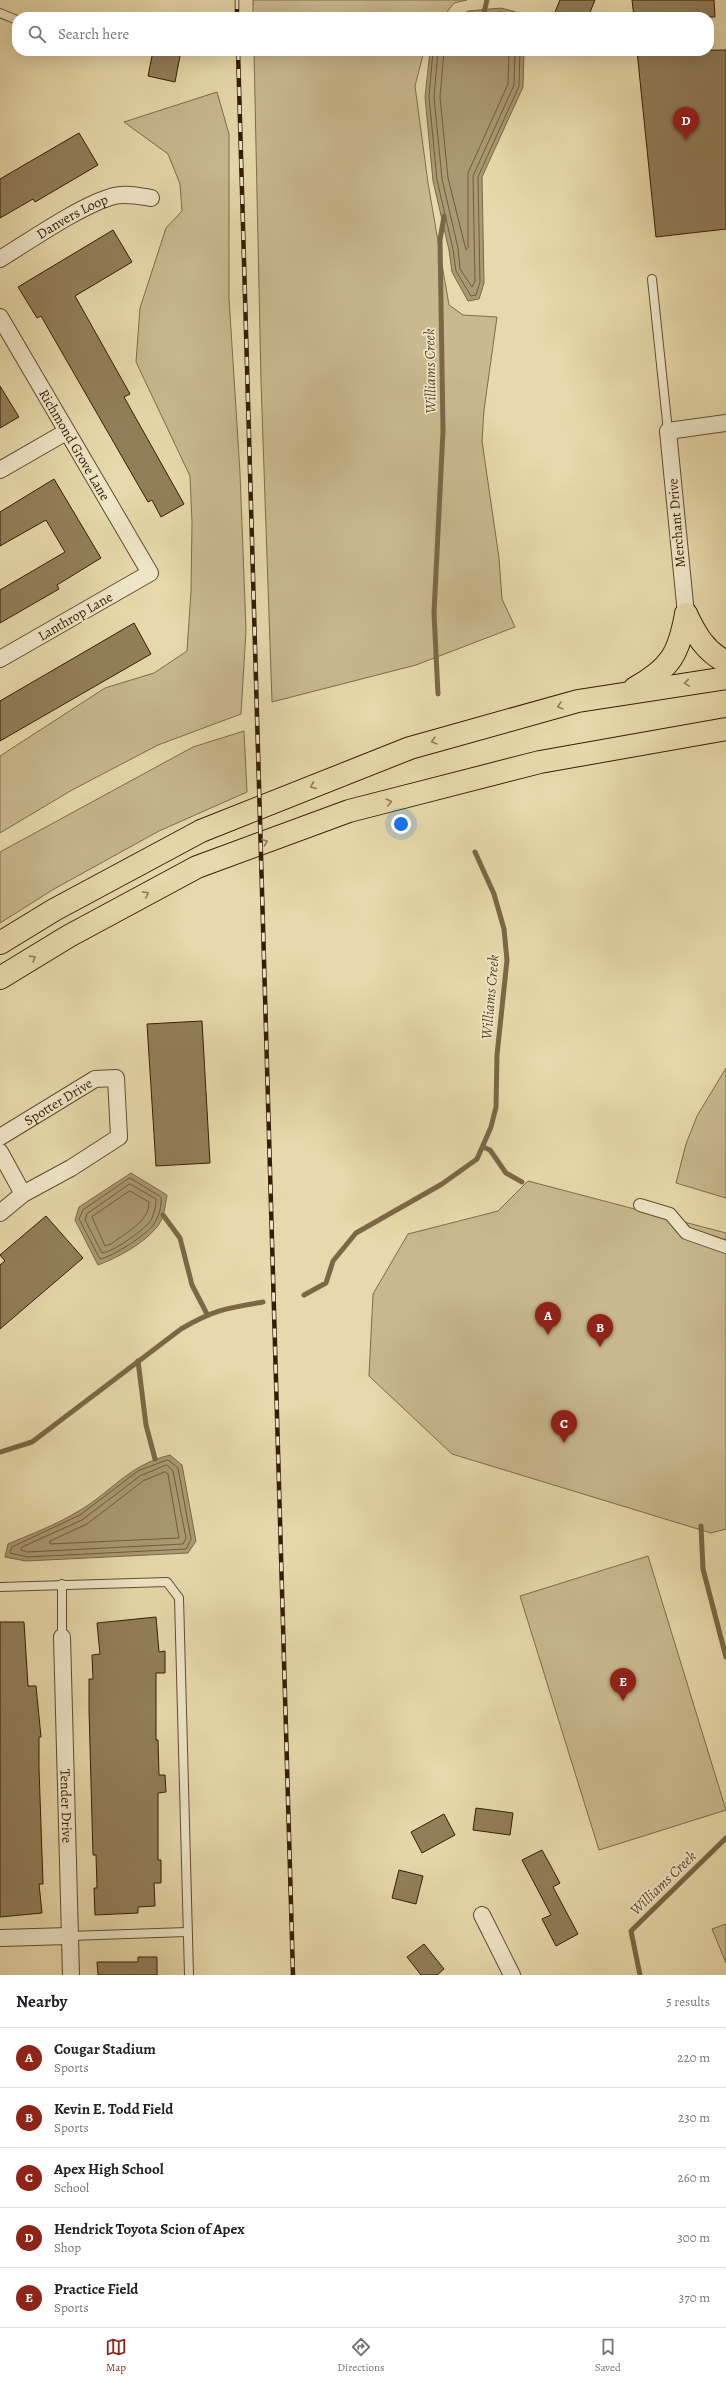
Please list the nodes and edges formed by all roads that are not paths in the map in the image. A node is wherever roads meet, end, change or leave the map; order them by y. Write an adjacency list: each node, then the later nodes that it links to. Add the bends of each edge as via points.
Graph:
1 (0, 13): 2 (lane)
2 (12, 18)
3 (151, 198): 4 (street, Danvers Loop, via 125,194 113,196 88,207)
4 (0, 259)
5 (652, 279): 8 (lane)
6 (0, 317): 9 (street, Richmond Grove Lane)
7 (726, 423): 8 (street)
8 (668, 431): 12 (street, Merchant Drive)
9 (66, 432): 10 (street); 11 (street, Richmond Grove Lane)
10 (0, 470)
11 (150, 572): 13 (street, Lanthrop Lane)
12 (686, 614): 14 (highway, via 707,650); 16 (highway, via 681,641 670,662 654,677)
13 (0, 659)
14 (726, 662)
15 (726, 678): 16 (highway, one-way to 16)
16 (624, 693): 18 (highway, one-way to 18, via 578,701 410,748 235,817 194,835 54,910)
17 (726, 729): 19 (highway, one-way to 17, via 69,936 197,867 349,811 540,762)
18 (0, 943)
19 (0, 978)
20 (0, 1137): 22 (street, Spotter Drive, via 95,1079 116,1078 119,1137 71,1168)
21 (0, 1152): 22 (street)
22 (23, 1194): 24 (street, Spotter Drive)
23 (640, 1205): 25 (street, via 670,1214 686,1233)
24 (0, 1213)
25 (726, 1247)
26 (62, 1584): 27 (lane); 28 (lane); 30 (lane, via 167,1582 179,1598)
27 (0, 1587)
28 (62, 1637): 31 (street, Tender Drive)
29 (482, 1915): 35 (street)
30 (187, 1932): 31 (lane); 34 (lane)
31 (70, 1936): 32 (street); 33 (street, Tender Drive)
32 (0, 1938)
33 (71, 1975)
34 (189, 1975)
35 (512, 1975)

